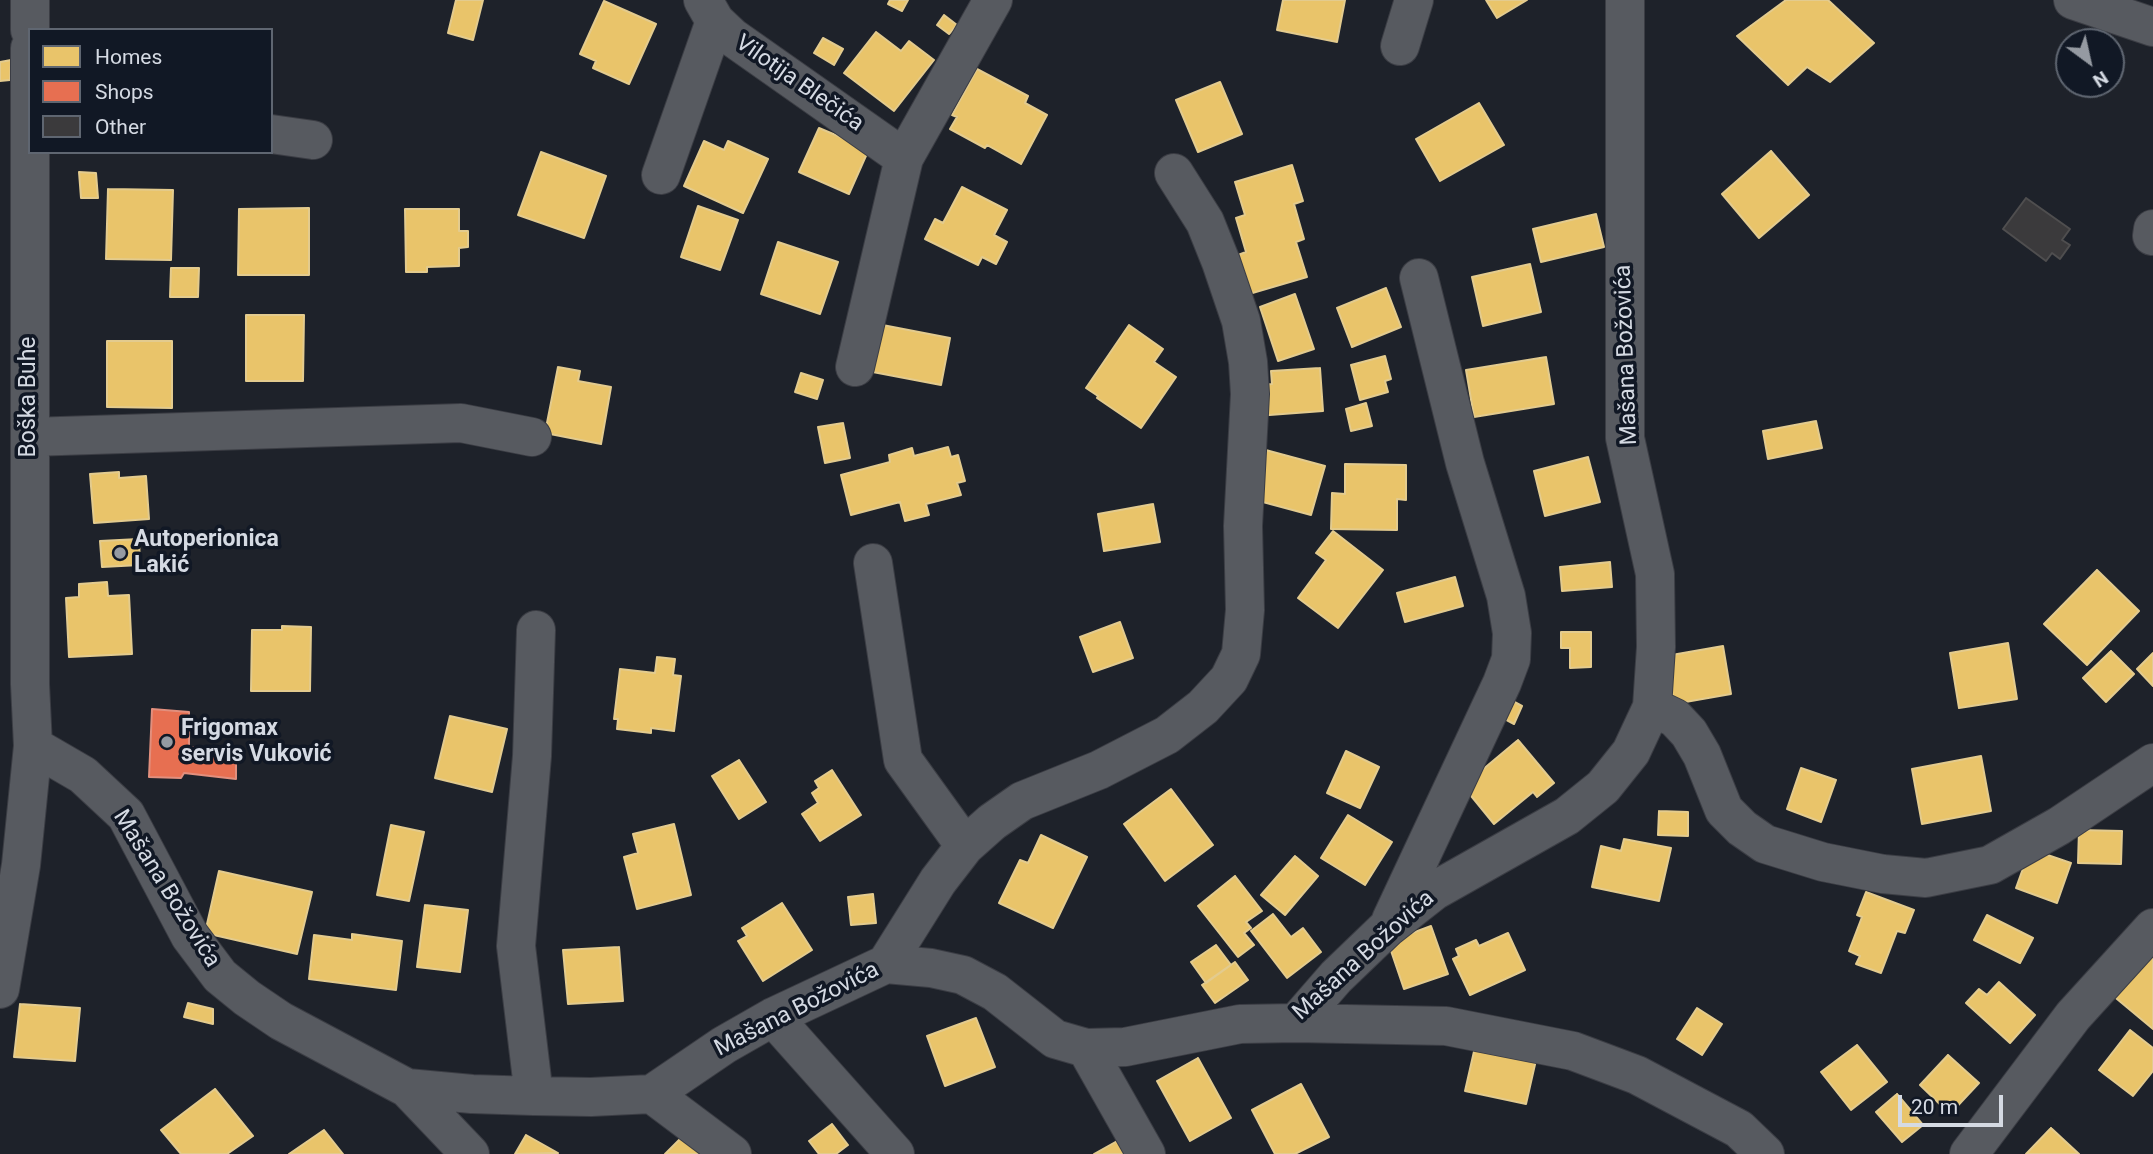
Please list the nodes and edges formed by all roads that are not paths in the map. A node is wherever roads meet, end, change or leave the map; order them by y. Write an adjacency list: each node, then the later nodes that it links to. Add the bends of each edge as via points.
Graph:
1 (30, 0): 8 (street)
2 (993, 0): 13 (street)
3 (1415, 0): 9 (street)
4 (1625, 0): 23 (street, Mašana Božovića, via 1625,438 1655,574)
5 (2073, 0): 7 (street)
6 (709, 10): 13 (street, Vilotija Blečića, via 732,37); 15 (street)
7 (2153, 27)
8 (30, 28)
9 (1400, 46)
10 (28, 106): 16 (street, Boška Buhe)
11 (273, 134): 12 (street)
12 (313, 140)
13 (904, 158): 18 (street)
14 (1174, 173): 26 (street, via 1205,222 1221,262 1241,321 1248,362 1241,654 1229,679 1167,735 1099,770 1022,801)
15 (661, 175)
16 (15, 192): 19 (street, Boška Buhe)
17 (1419, 278): 28 (street, via 1465,463 1506,596 1511,659)
18 (855, 367)
19 (30, 437): 20 (street, via 461,423); 24 (street, Boška Buhe)
20 (532, 437)
21 (873, 563): 26 (street, via 903,760)
22 (536, 630): 37 (street, via 516,946)
23 (1652, 707): 25 (street, via 1675,718 1689,733 1724,810 1742,828 1765,844 1884,874 1926,878 1990,865); 28 (street, Mašana Božovića, via 1631,752 1603,787 1567,816 1434,891)
24 (33, 746): 27 (street, Boška Buhe); 35 (street, Mašana Božovića, via 83,775 126,815 190,936 220,975 281,1021)
25 (2153, 763)
26 (965, 846): 30 (street)
27 (10, 862): 31 (street, Boška Buhe)
28 (1387, 928): 33 (street, Mašana Božovića)
29 (2153, 928): 43 (street, via 2073,1016)
30 (886, 964): 32 (street, Mašana Božovića); 34 (street, Mašana Božovića, via 963,975 995,992 1055,1039)
31 (0, 989)
32 (773, 1017): 36 (street, Mašana Božovića); 40 (street)
33 (1296, 1023): 34 (street, Mašana Božovića, via 1240,1024 1125,1046); 42 (street, via 1446,1026 1573,1051 1637,1075 1739,1129)
34 (1086, 1048): 41 (street)
35 (407, 1088): 37 (street, Mašana Božovića); 38 (street)
36 (652, 1094): 37 (street, Mašana Božovića); 39 (street)
37 (534, 1096)
38 (470, 1154)
39 (732, 1154)
40 (895, 1154)
41 (1146, 1154)
42 (1765, 1154)
43 (1969, 1154)

